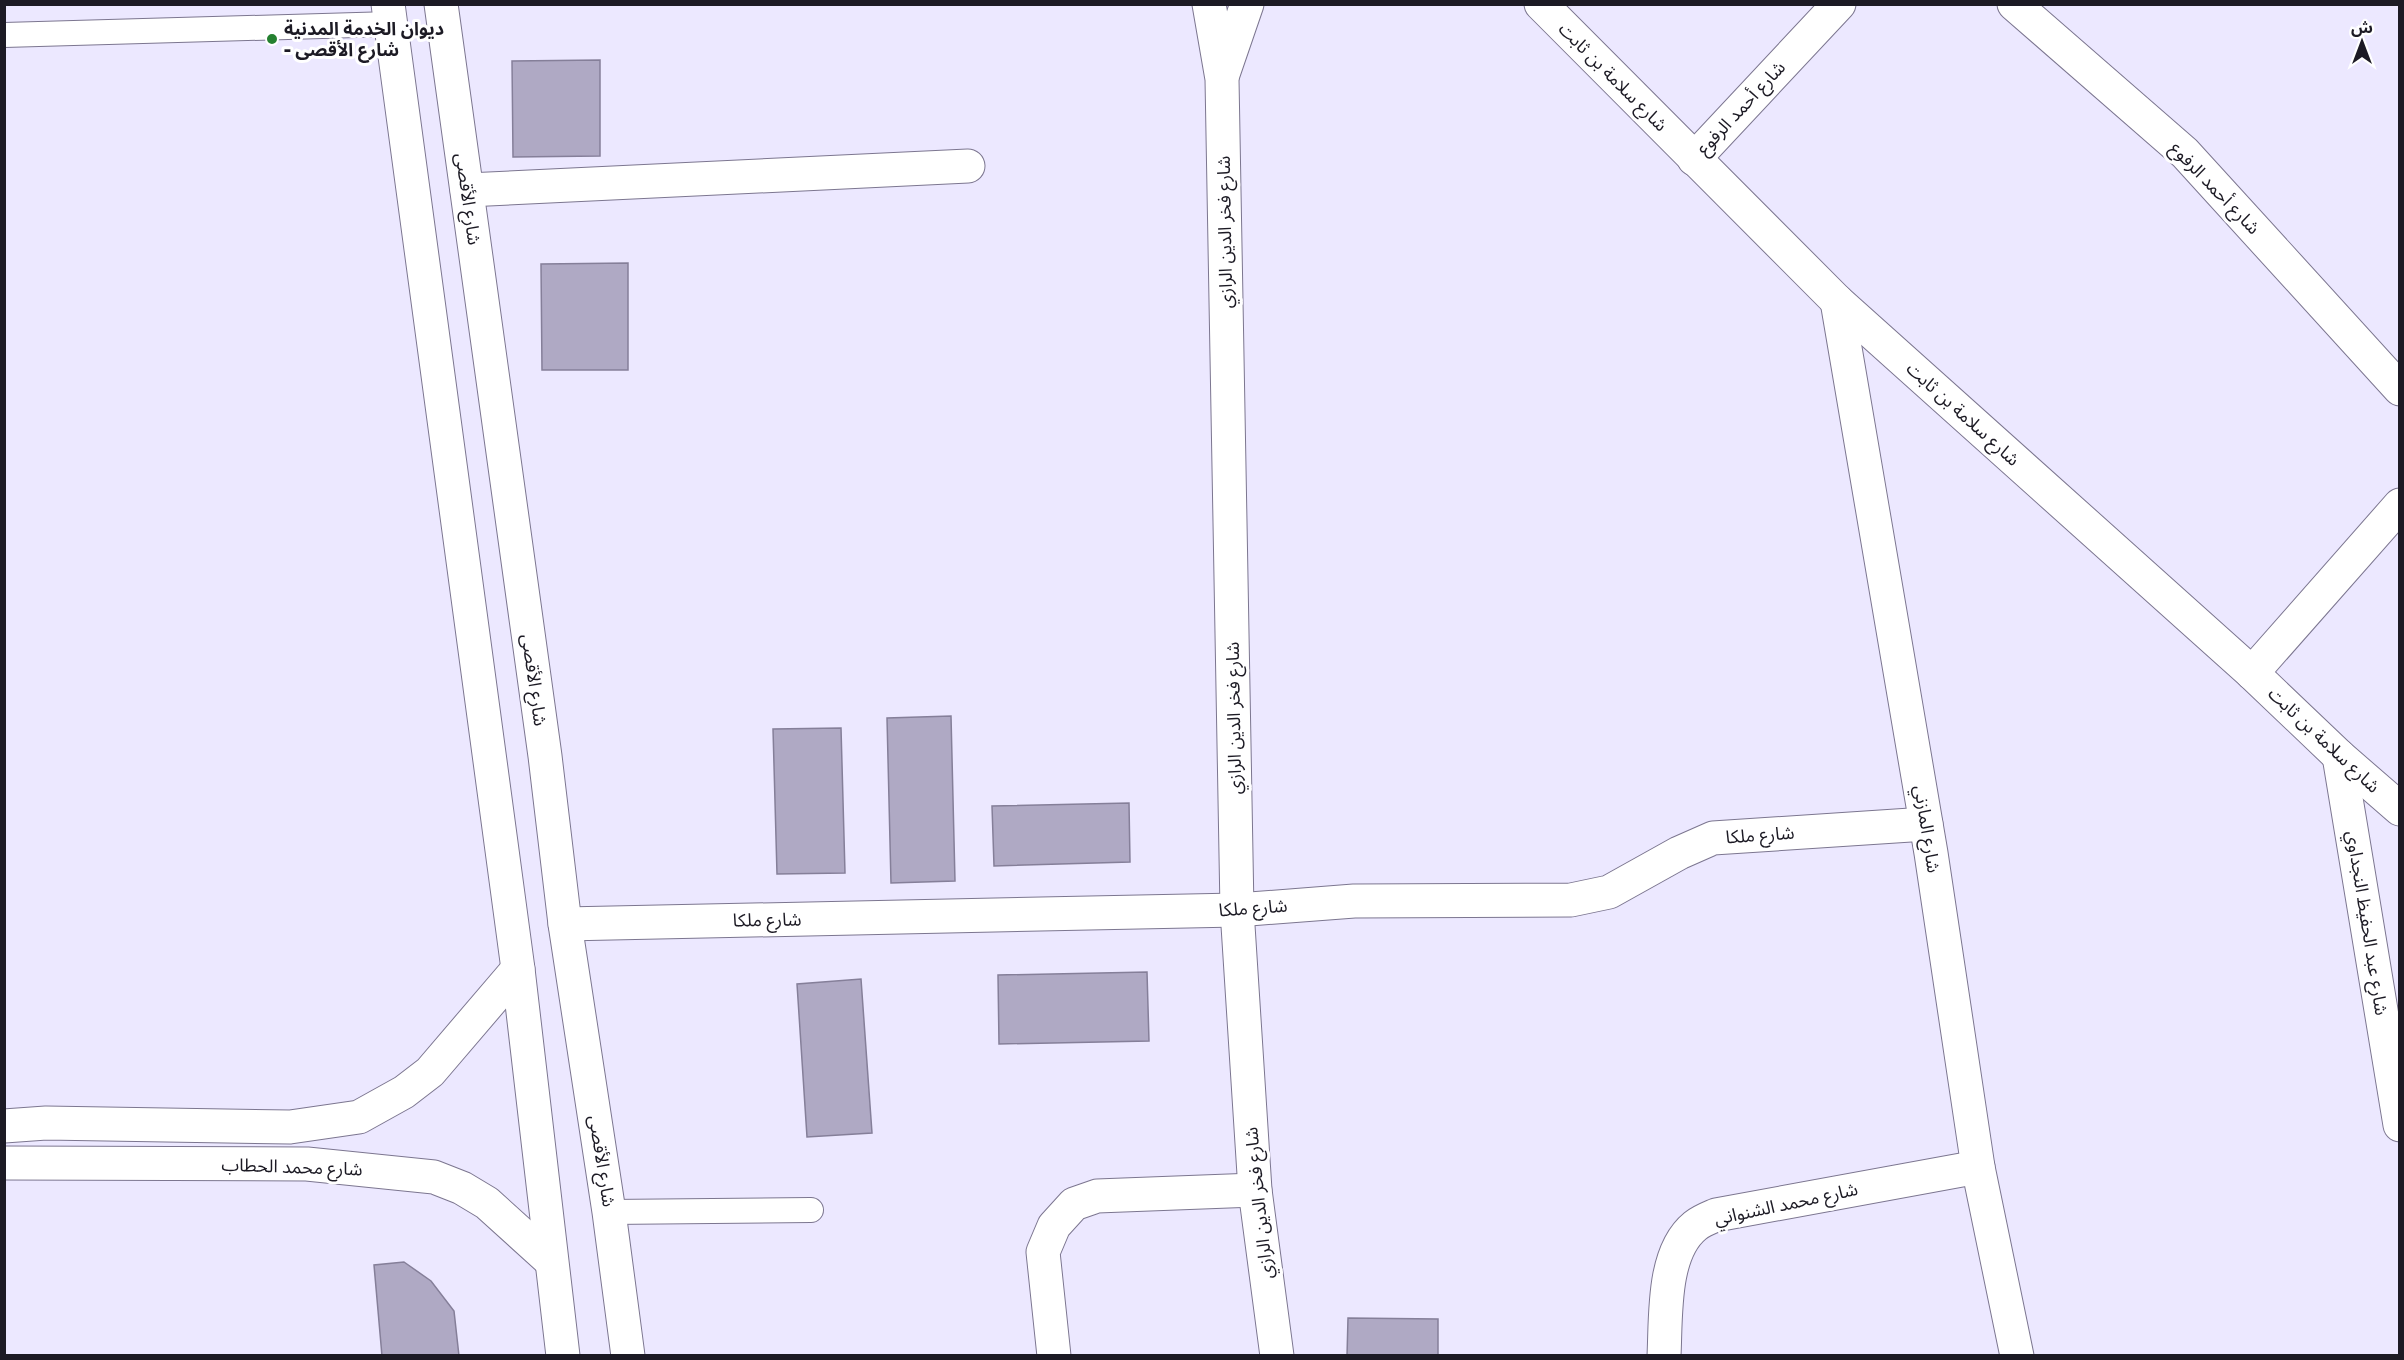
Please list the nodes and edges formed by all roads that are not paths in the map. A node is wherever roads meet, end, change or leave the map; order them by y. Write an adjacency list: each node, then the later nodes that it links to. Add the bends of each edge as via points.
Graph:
1 (441, 4): 12 (street, شارع الأقصى)
2 (1209, 4): 9 (street, شارع فخر الدين الرازي)
3 (1247, 4): 9 (street, شارع فخر الدين الرازي)
4 (1541, 4): 10 (street, شارع سلامة بن ثابت)
5 (1839, 4): 10 (street, شارع أحمد الرفوع)
6 (2014, 4): 14 (street, شارع أحمد الرفوع, via 2185,153)
7 (390, 14): 8 (lane); 22 (street)
8 (4, 35)
9 (1222, 79): 20 (street, شارع فخر الدين الرازي)
10 (1694, 159): 13 (street, شارع سلامة بن ثابت)
11 (968, 166): 12 (street)
12 (467, 190): 21 (street, شارع الأقصى)
13 (1837, 301): 16 (street, شارع سلامة بن ثابت); 19 (street, شارع المازني)
14 (2400, 389)
15 (2400, 505): 16 (street)
16 (2252, 673): 17 (street, شارع سلامة بن ثابت)
17 (2339, 756): 18 (street, شارع سلامة بن ثابت); 25 (street, شارع عبد الحفيظ النجداوي)
18 (2400, 809)
19 (1926, 824): 20 (street, شارع ملكا, via 1713,838 1609,892 1571,900 1354,901); 28 (street, شارع المازني)
20 (1237, 910): 21 (street, شارع ملكا); 30 (street, شارع فخر الدين الرازي)
21 (565, 924): 32 (street, شارع الأقصى)
22 (518, 969): 24 (street, via 430,1072 359,1117 290,1127); 33 (street)
23 (4, 1112): 24 (street)
24 (46, 1123): 26 (street)
25 (2400, 1125)
26 (4, 1126)
27 (20, 1164): 29 (street); 33 (street, شارع محمد الحطاب, via 307,1164 434,1177 488,1203)
28 (1978, 1167): 38 (street, شارع محمد الشنواني, via 1716,1215 1695,1226 1679,1247 1667,1286); 39 (street, شارع المازني)
29 (4, 1185)
30 (1255, 1190): 36 (street, via 1097,1196 1074,1204 1054,1226 1043,1252); 37 (street, شارع فخر الدين الرازي)
31 (811, 1210): 32 (lane)
32 (609, 1212): 35 (street, شارع الأقصى)
33 (551, 1261): 34 (street)
34 (563, 1356)
35 (628, 1356)
36 (1054, 1356)
37 (1277, 1356)
38 (1664, 1356)
39 (2017, 1356)

